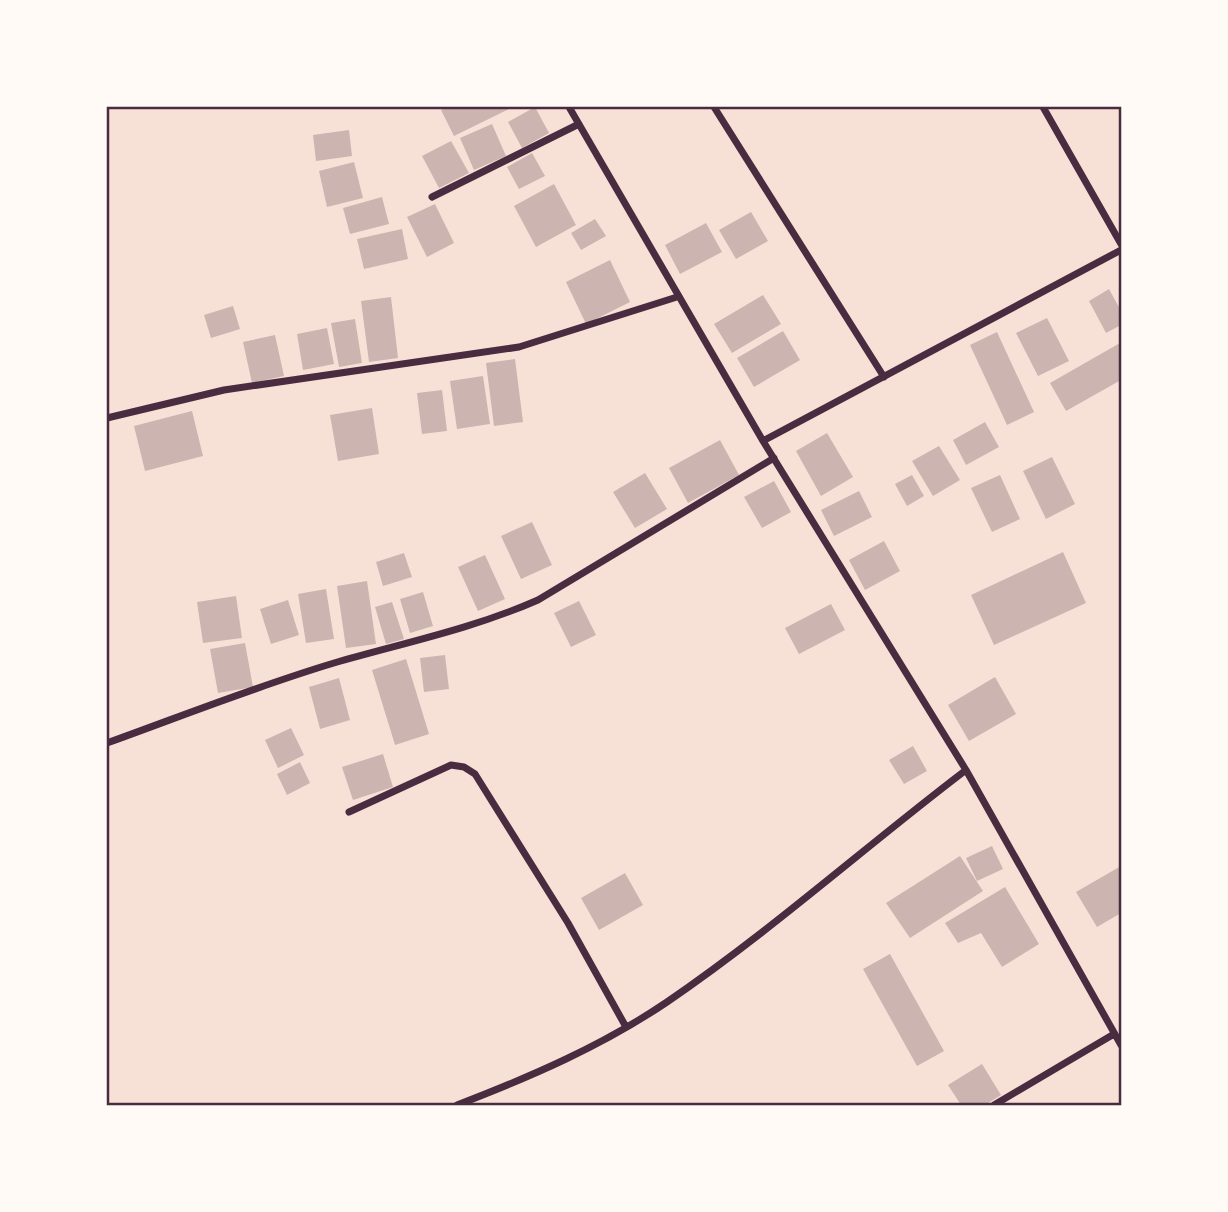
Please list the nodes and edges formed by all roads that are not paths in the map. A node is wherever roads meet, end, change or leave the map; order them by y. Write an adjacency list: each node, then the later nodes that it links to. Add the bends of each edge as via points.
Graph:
1 (569, 107): 4 (street)
2 (714, 107): 9 (street)
3 (1043, 107): 6 (street)
4 (579, 124): 5 (street); 8 (street)
5 (432, 197)
6 (1121, 244)
7 (1121, 250): 9 (street)
8 (677, 297): 10 (street, via 519,347 224,390); 11 (street)
9 (884, 377): 11 (street)
10 (107, 418)
11 (763, 441): 12 (street)
12 (774, 458): 13 (street, via 538,600 510,612 478,625 332,664); 14 (street)
13 (107, 743)
14 (966, 770): 16 (street, via 736,952); 17 (street)
15 (349, 812): 16 (street, via 451,765 475,774)
16 (626, 1027): 19 (street, via 526,1078)
17 (1114, 1034): 18 (street); 20 (street)
18 (1121, 1045)
19 (457, 1105)
20 (994, 1105)

